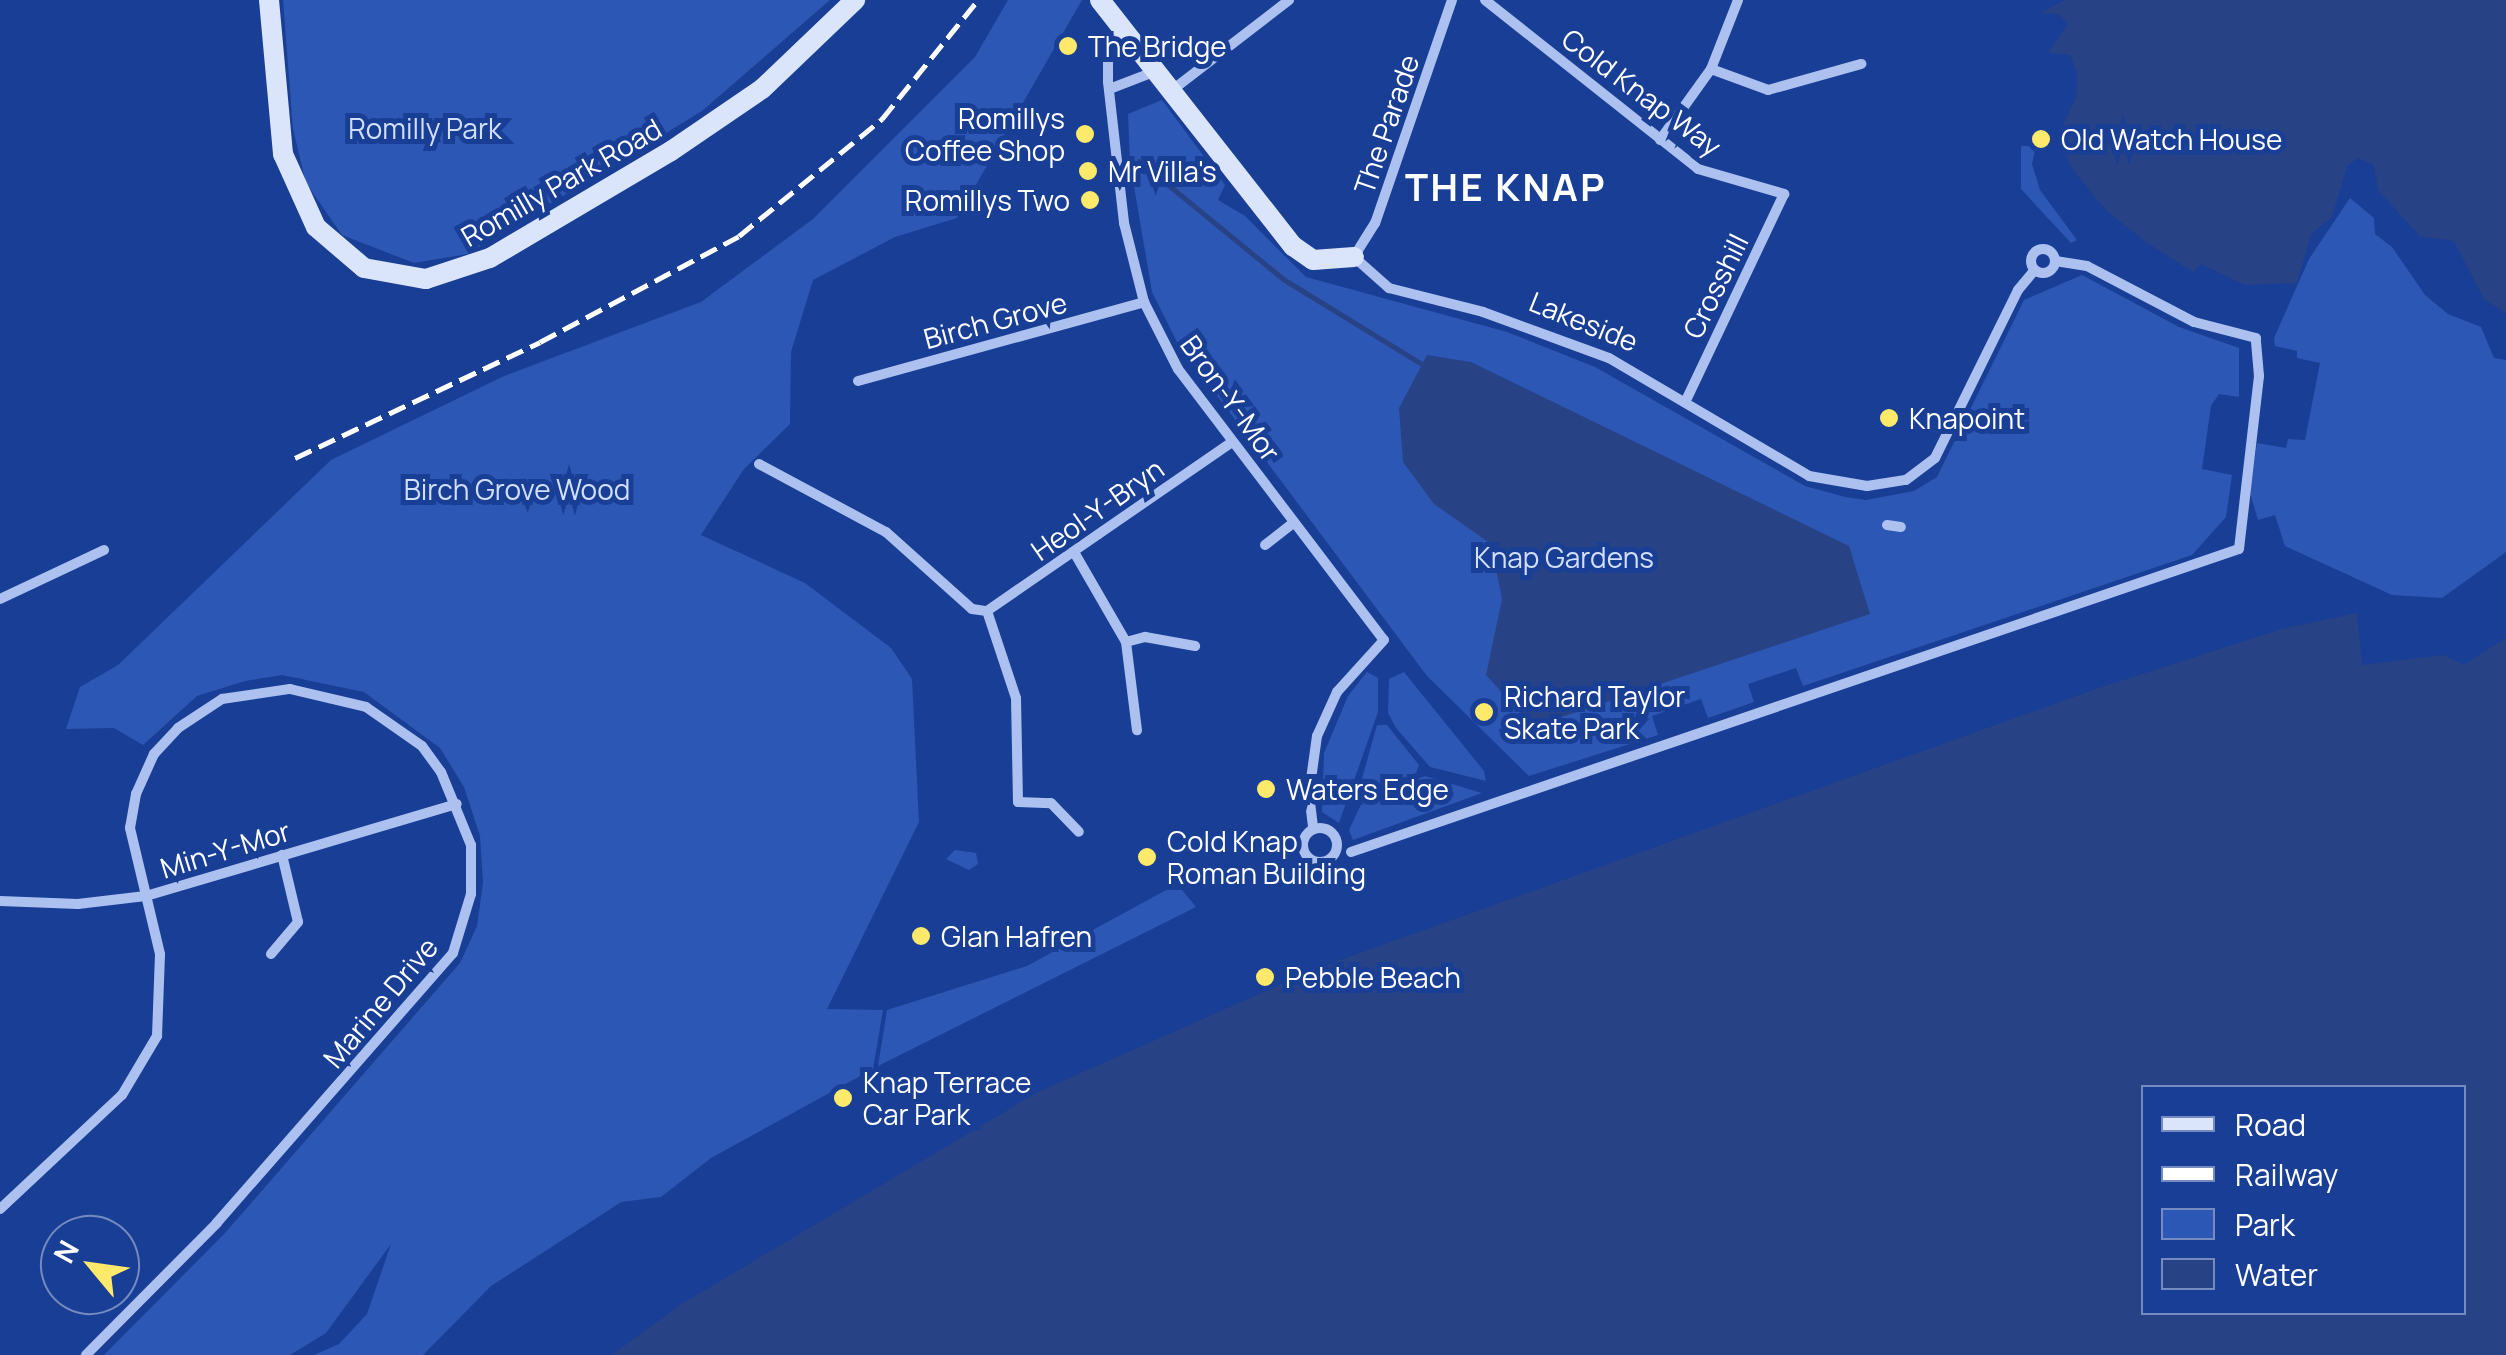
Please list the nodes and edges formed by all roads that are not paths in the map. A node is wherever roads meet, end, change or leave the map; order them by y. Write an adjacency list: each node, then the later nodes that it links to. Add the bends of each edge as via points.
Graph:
1 (269, 0): 2 (street, Romilly Park Road, via 283,154 316,226 364,268 426,279 490,258 671,151 762,89)
2 (855, 0)
3 (1100, 0): 8 (street)
4 (1289, 0): 13 (street)
5 (1452, 0): 16 (street, The Parade, via 1375,223)
6 (1486, 0): 14 (street, Cold Knap Way)
7 (1738, 0): 10 (street)
8 (1122, 29): 11 (street); 12 (street, Bron-Y-Mor, via 1108,46)
9 (1861, 64): 10 (street, via 1768,90)
10 (1711, 69): 14 (street)
11 (1156, 71): 12 (street); 13 (street)
12 (1112, 88): 19 (street, Bron-Y-Mor, via 1124,223)
13 (1171, 90): 16 (street, via 1293,246 1313,260)
14 (1660, 140): 15 (street, Cold Knap Way, via 1707,174)
15 (1784, 194): 21 (street, Crosshill)
16 (1354, 257): 21 (street, Lakeside, via 1389,288 1558,336)
17 (2055, 261): 18 (street, via 2049,272); 18 (street, via 2040,249 2032,258); 38 (street, via 2087,266 2194,322 2256,338 2258,376 2239,549)
18 (2035, 270): 21 (street, Lakeside, via 2018,290 1934,458 1906,480 1826,482)
19 (1144, 302): 20 (street, Birch Grove); 22 (street, Bron-Y-Mor, via 1178,369)
20 (858, 381)
21 (1686, 398)
22 (1232, 442): 24 (street, Bron-Y-Mor); 29 (street, Heol-Y-Bryn)
23 (759, 464): 31 (street, via 886,532 972,609)
24 (1294, 522): 27 (street); 36 (street, Bron-Y-Mor, via 1384,640 1337,692 1316,736 1309,794)
25 (1887, 526): 26 (street)
26 (1901, 527)
27 (1265, 545)
28 (104, 550): 30 (street)
29 (1074, 552): 31 (street, Heol-Y-Bryn); 32 (street)
30 (0, 599)
31 (986, 611): 37 (street, via 1016,698 1018,802 1051,804)
32 (1126, 642): 33 (street, via 1145,637); 34 (street)
33 (1195, 646)
34 (1137, 730)
35 (457, 804): 39 (street, Min-Y-Mor); 40 (street, Marine Drive, via 422,746 366,706 290,689 222,700 178,728 154,754 136,794 132,858); 44 (street, Marine Drive, via 471,845 471,894 453,954 217,1223)
36 (1314, 828)
37 (1080, 832)
38 (1351, 852)
39 (282, 855): 40 (street, Min-Y-Mor); 42 (street, via 298,922)
40 (146, 896): 41 (street, Min-Y-Mor, via 78,904); 43 (street, Marine Drive, via 164,992 157,1036 122,1096)
41 (0, 901)
42 (271, 954)
43 (0, 1209)
44 (86, 1355)

